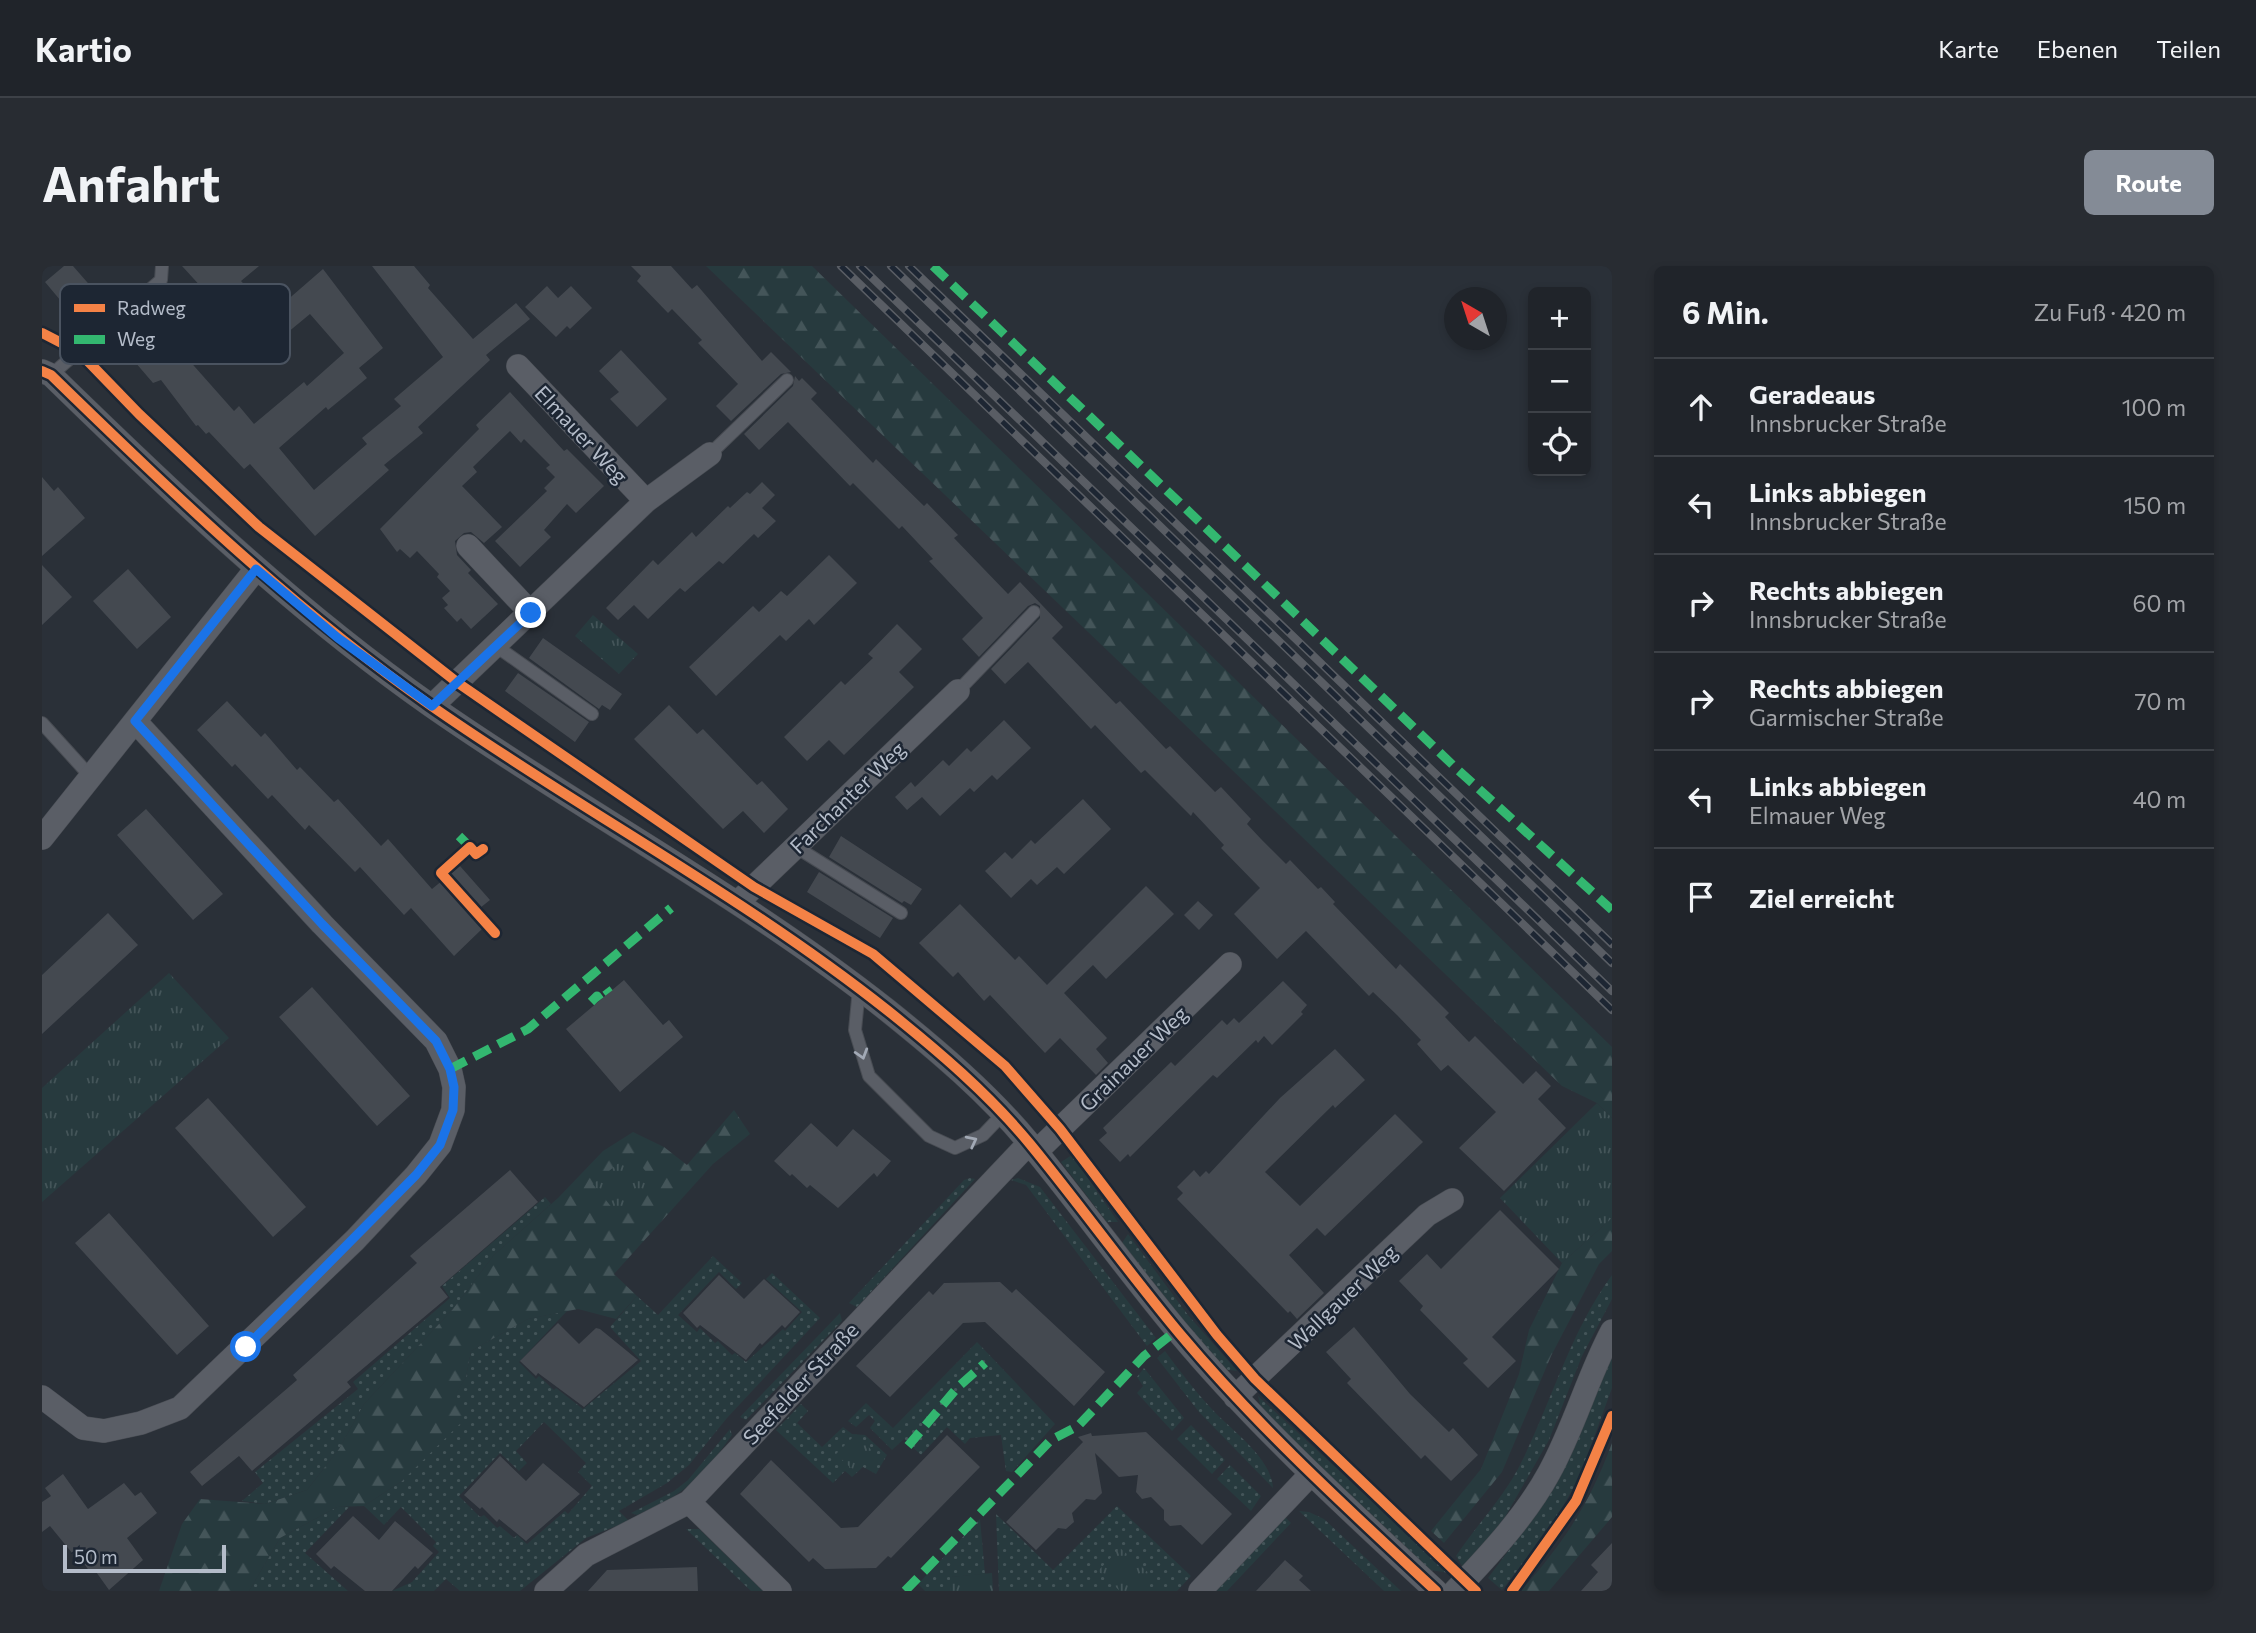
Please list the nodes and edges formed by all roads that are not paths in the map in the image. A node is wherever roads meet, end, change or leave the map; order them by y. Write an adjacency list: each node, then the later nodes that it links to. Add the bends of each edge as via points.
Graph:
1 (162, 266): 2 (lane, via 162,280)
2 (157, 284)
3 (60, 362): 5 (lane)
4 (518, 366): 8 (street, Elmauer Weg)
5 (46, 373): 10 (street)
6 (787, 380): 7 (lane)
7 (710, 454): 8 (street, Elmauer Weg)
8 (646, 501): 12 (street, Elmauer Weg)
9 (468, 546): 12 (street)
10 (256, 569): 15 (street, via 338,638); 17 (street)
11 (1034, 612): 14 (lane)
12 (531, 613): 13 (street, Elmauer Weg)
13 (496, 646): 15 (street, Elmauer Weg); 16 (lane)
14 (958, 691): 21 (street, Farchanter Weg)
15 (432, 706): 22 (street)
16 (592, 714)
17 (135, 721): 19 (street); 30 (street, via 436,1041 450,1069 453,1110 440,1145 416,1175 180,1408 104,1431 83,1428)
18 (42, 723): 19 (lane)
19 (90, 776): 20 (street)
20 (42, 838)
21 (796, 847): 22 (street, Farchanter Weg); 23 (lane)
22 (737, 903): 25 (street)
23 (901, 913)
24 (1230, 964): 27 (street, Grainauer Weg)
25 (859, 989): 26 (street); 26 (lane, one-way to 26, via 855,1030 869,1076 929,1136 955,1149 984,1135)
26 (1003, 1114): 27 (street)
27 (1032, 1147): 31 (street); 33 (street, Seefelder Straße)
28 (1452, 1200): 31 (street, Wallgauer Weg, via 1427,1215)
29 (1612, 1331): 38 (street, via 1549,1473 1501,1541)
30 (42, 1397)
31 (1235, 1397): 32 (street)
32 (1310, 1475): 36 (street); 37 (street)
33 (689, 1502): 34 (street, Seefelder Straße, via 586,1555); 35 (street)
34 (546, 1591)
35 (780, 1591)
36 (1200, 1591)
37 (1436, 1591)
38 (1455, 1591)

